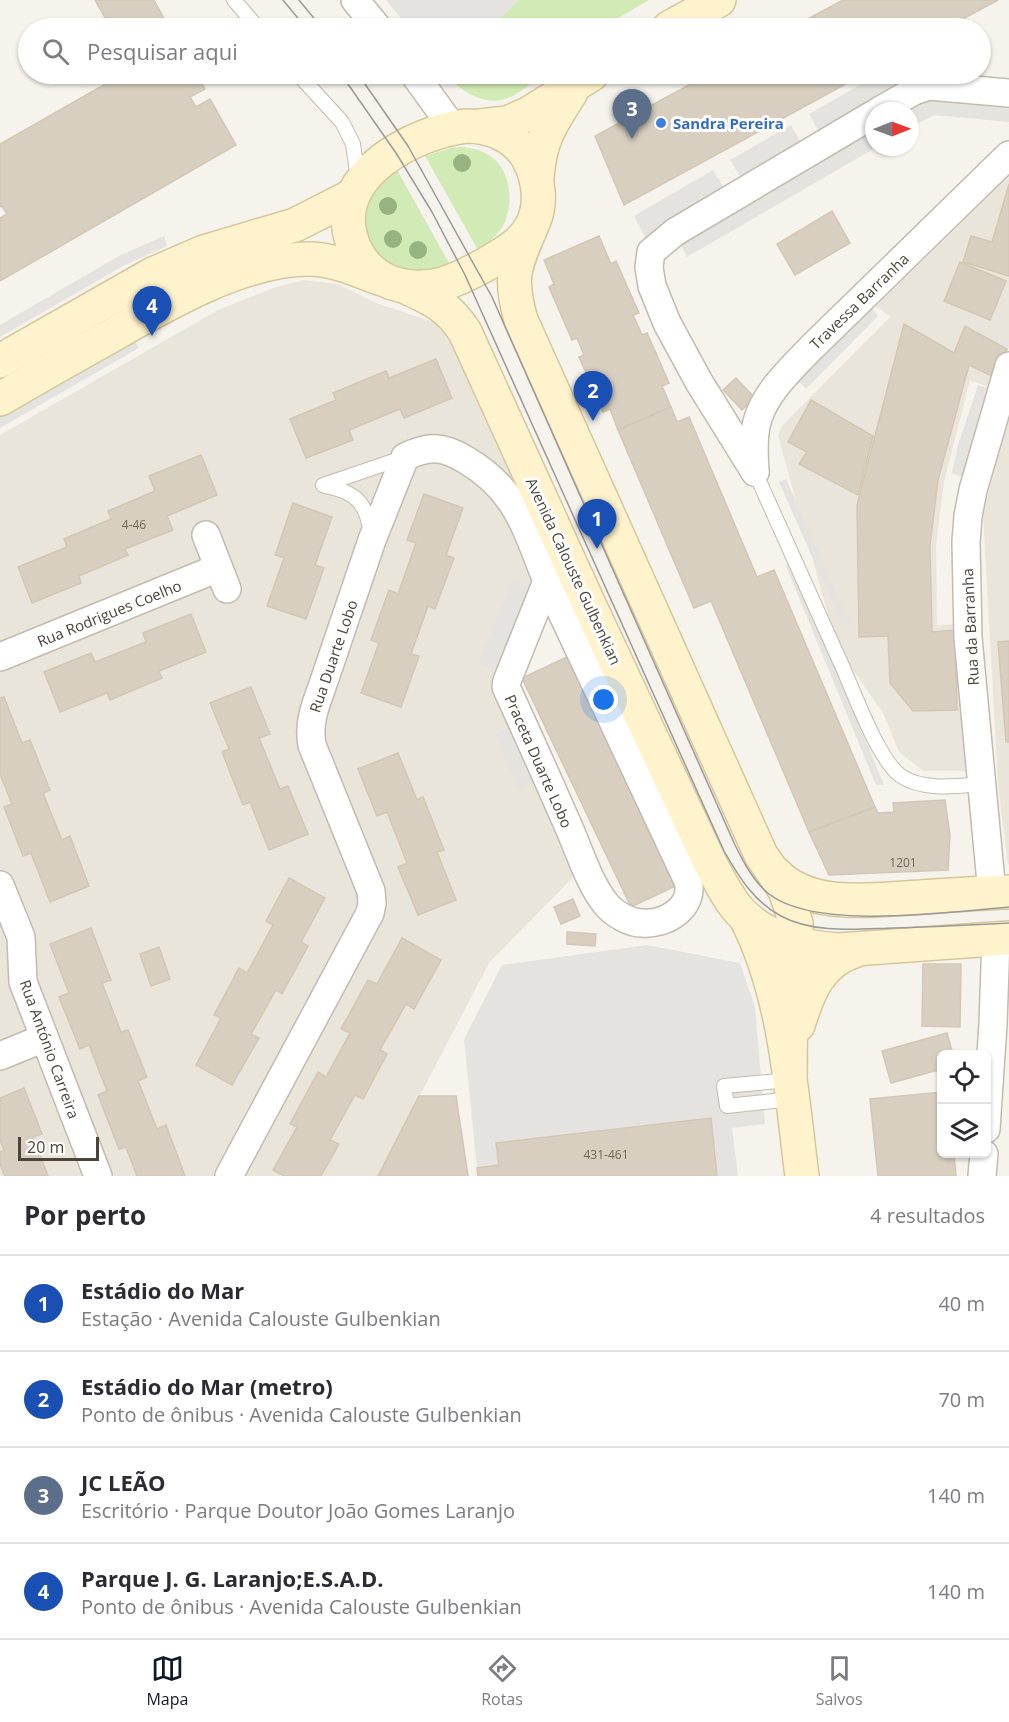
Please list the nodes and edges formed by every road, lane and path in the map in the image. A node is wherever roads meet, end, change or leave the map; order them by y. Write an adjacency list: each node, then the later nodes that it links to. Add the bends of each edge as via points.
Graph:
1 (234, 0): 4 (lane)
2 (355, 0): 5 (street)
3 (719, 0): 6 (main road)
4 (249, 18)
5 (370, 18)
6 (687, 18)
7 (307, 84): 17 (lane, via 342,122 353,144)
8 (424, 84): 14 (street)
9 (576, 84): 14 (main road, via 518,119)
10 (580, 84): 16 (main road, via 545,134 538,154)
11 (1009, 93): 12 (street, via 928,86)
12 (895, 102)
13 (865, 119): 24 (street, via 675,232 651,252 652,286 668,323)
14 (466, 127): 16 (main road, via 494,130 517,144); 17 (main road, via 424,138 386,158 371,169)
15 (1009, 155): 24 (street, Travessa Barranha, via 784,377 766,401 756,424)
16 (537, 178): 18 (main road, via 537,206)
17 (355, 190): 19 (main road, via 349,209 350,236 363,263); 20 (main road, via 295,225 204,252 153,274)
18 (531, 228): 19 (main road, via 511,249 465,275 434,286); 30 (main road, via 514,277 521,320 760,855)
19 (395, 284): 22 (main road, Avenida Calouste Gulbenkian, via 312,259 239,273 172,301); 33 (main road, Avenida Calouste Gulbenkian, via 444,307 465,332 710,863 725,892)
20 (0, 361)
21 (1009, 366): 29 (street, Rua da Barranha, via 973,490 966,542 968,638)
22 (0, 399)
23 (405, 457): 26 (street, Rua Duarte Lobo); 26 (lane, via 323,485 360,500 369,519); 27 (street, via 428,447 438,448 459,455 493,478 515,506)
24 (755, 472): 29 (lane, via 868,724 891,765 901,776 917,783)
25 (206, 535): 28 (street, Rua Rodrigues Coelho, via 223,578)
26 (372, 540): 43 (street, Rua Duarte Lobo, via 314,710 310,734 371,891 370,913)
27 (547, 581): 27 (street, Praceta Duarte Lobo, via 688,881 690,895 684,905 658,921 630,921 606,904 506,687)
28 (0, 657)
29 (982, 784): 32 (street, Rua da Barranha)
30 (774, 872): 32 (main road, via 798,890 851,901); 35 (main road, via 792,907)
31 (0, 885): 37 (street, Rua António Carreira, via 21,936 23,982)
32 (1000, 892)
33 (746, 918): 35 (main road, Avenida Calouste Gulbenkian, via 775,936); 39 (main road, via 757,939 770,985)
34 (1003, 939): 36 (main road, Avenida Calouste Gulbenkian); 40 (street, via 993,1024)
35 (796, 943): 36 (main road, Avenida Calouste Gulbenkian, via 824,949); 39 (main road, via 791,972)
36 (861, 949): 39 (main road, via 831,962 815,983 796,1033)
37 (44, 1038): 38 (street); 42 (street, Rua António Carreira)
38 (0, 1056)
39 (791, 1089): 44 (main road)
40 (994, 1122)
41 (984, 1158): 45 (street)
42 (98, 1176)
43 (229, 1176)
44 (801, 1176)
45 (982, 1176)

